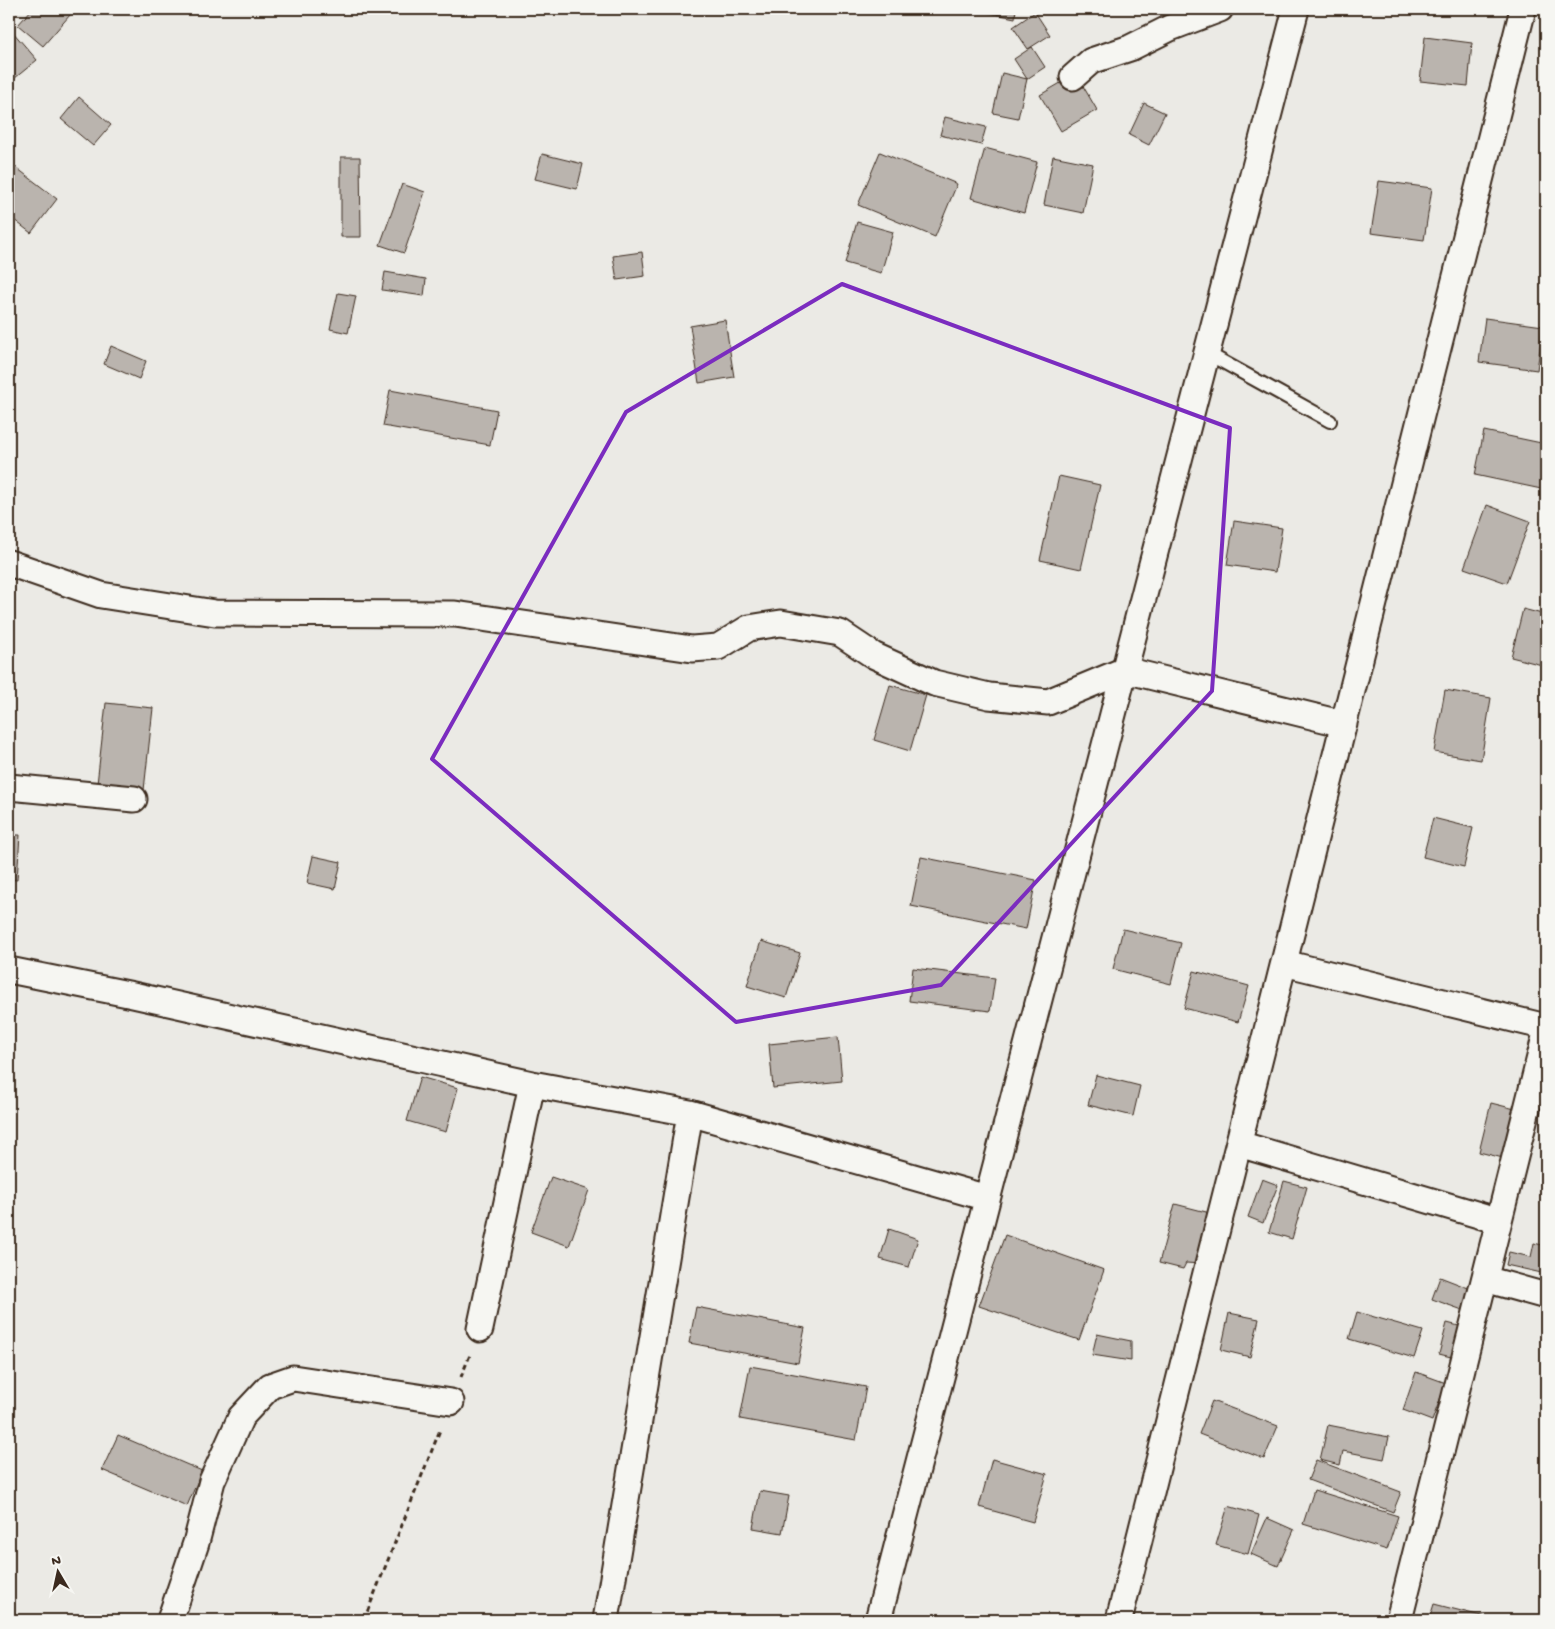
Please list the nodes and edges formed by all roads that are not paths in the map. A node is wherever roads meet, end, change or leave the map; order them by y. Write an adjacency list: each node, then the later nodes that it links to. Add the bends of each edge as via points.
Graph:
1 (1220, 9): 4 (street, via 1130,48 1091,61)
2 (1296, 9): 5 (street)
3 (1523, 9): 9 (street)
4 (1073, 77)
5 (1207, 353): 6 (lane); 8 (street)
6 (1330, 420)
7 (9, 562): 8 (street, via 101,594 215,613 455,614 692,649 718,647 749,628 781,623 840,633 873,655 934,683 989,696 1048,702)
8 (1124, 670): 9 (street); 19 (street)
9 (1344, 724): 12 (street)
10 (9, 787): 11 (street)
11 (134, 799)
12 (1284, 962): 14 (street); 18 (street)
13 (9, 970): 16 (street)
14 (1546, 1027)
15 (1546, 1033): 20 (street)
16 (532, 1084): 17 (street); 23 (street)
17 (690, 1113): 19 (street); 26 (street)
18 (1239, 1144): 20 (street); 28 (street)
19 (987, 1198): 27 (street)
20 (1499, 1221): 21 (street)
21 (1485, 1278): 22 (street); 29 (street)
22 (1546, 1296)
23 (480, 1329)
24 (451, 1402): 25 (street, via 293,1378 270,1386 241,1417 212,1481 196,1543)
25 (170, 1620)
26 (606, 1620)
27 (878, 1620)
28 (1119, 1620)
29 (1399, 1620)

